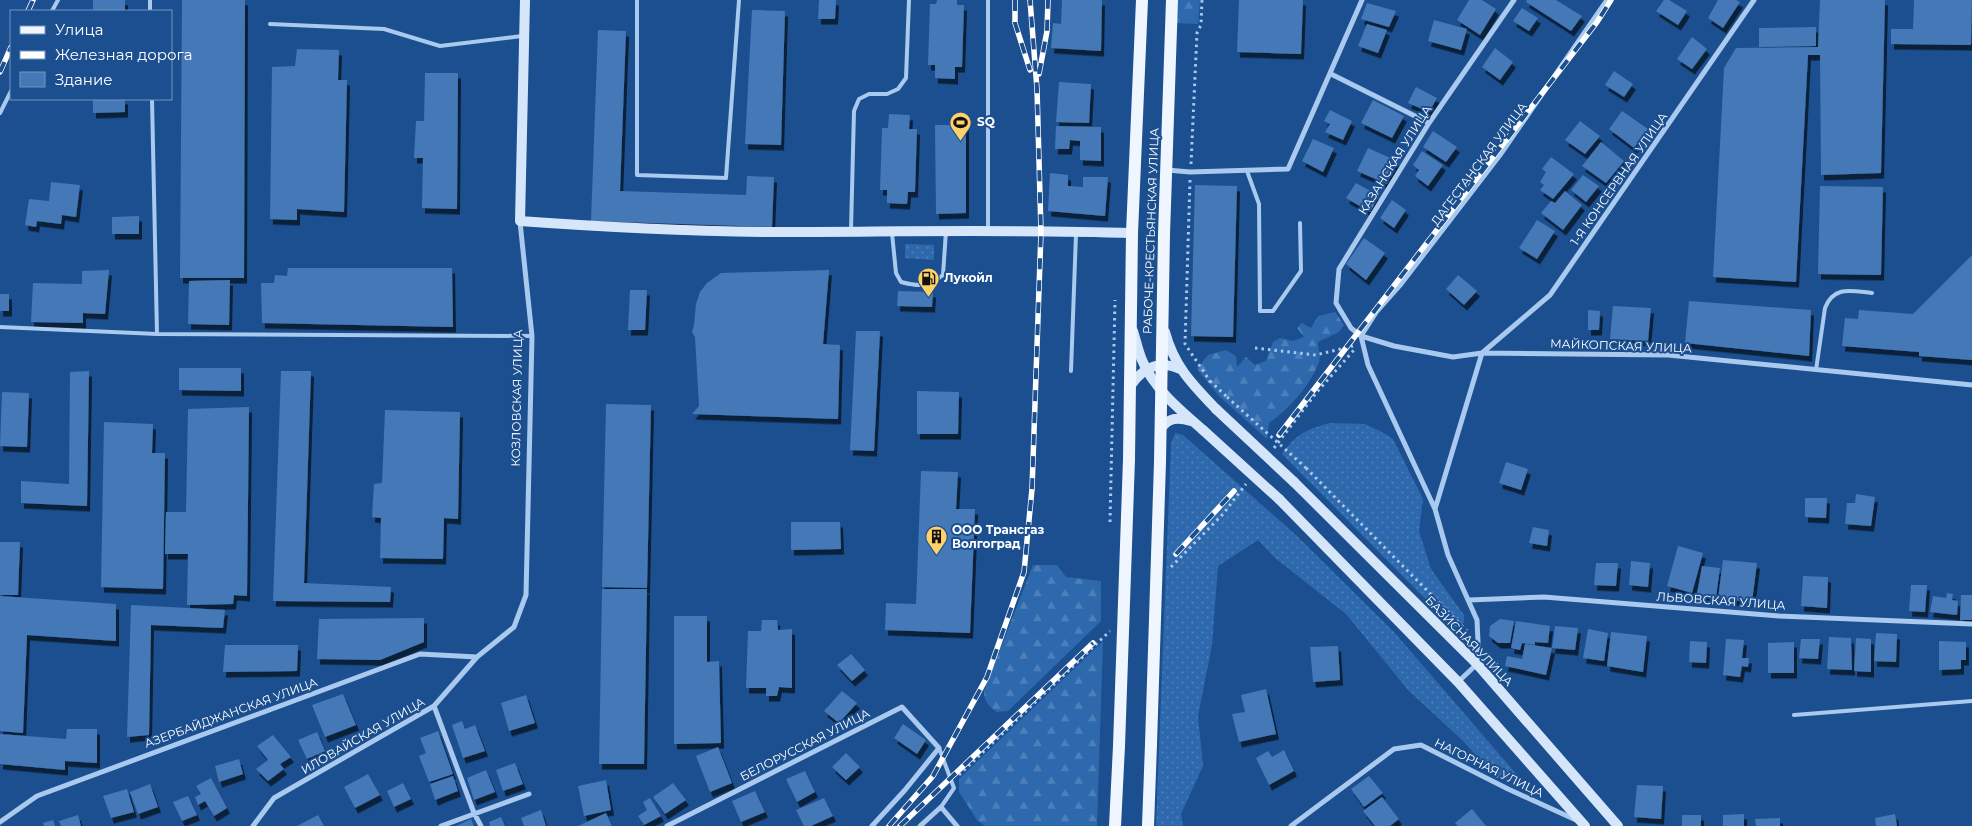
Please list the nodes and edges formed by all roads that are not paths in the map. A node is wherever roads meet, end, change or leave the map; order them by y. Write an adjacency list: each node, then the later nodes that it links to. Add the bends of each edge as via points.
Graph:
1 (525, 0): 13 (street, КОЗЛОВСКАЯ УЛИЦА)
2 (637, 0): 3 (lane, via 637,175 726,178)
3 (739, 0)
4 (909, 0): 23 (lane, via 906,78 898,89 887,94 869,94 859,99 854,111)
5 (988, 0): 26 (lane)
6 (1142, 0): 28 (main road, РАБОЧЕ-КРЕСТЬЯНСКАЯ УЛИЦА)
7 (1172, 0): 19 (main road, РАБОЧЕ-КРЕСТЬЯНСКАЯ УЛИЦА)
8 (1362, 0): 14 (street)
9 (1514, 0): 18 (street, КАЗАНСКАЯ УЛИЦА)
10 (1607, 0): 35 (street, ДАГЕСТАНСКАЯ УЛИЦА, via 1500,155 1377,311)
11 (1754, 0): 36 (street, 1-Я КОНСЕРВНАЯ УЛИЦА, via 1550,295)
12 (270, 24): 13 (lane, via 384,29 440,46)
13 (524, 36): 21 (street, КОЗЛОВСКАЯ УЛИЦА)
14 (1331, 74): 18 (street); 20 (street, via 1288,169)
15 (10, 93): 17 (lane)
16 (152, 100): 33 (lane)
17 (0, 113)
18 (1429, 123): 35 (street, КАЗАНСКАЯ УЛИЦА, via 1339,269 1336,303 1350,328)
19 (1167, 170): 20 (street); 30 (main road, РАБОЧЕ-КРЕСТЬЯНСКАЯ УЛИЦА)
20 (1247, 171): 22 (lane, via 1259,204 1260,311 1273,311 1301,271)
21 (520, 221): 23 (street, via 764,232); 34 (street, КОЗЛОВСКАЯ УЛИЦА)
22 (1300, 223)
23 (851, 231): 24 (street)
24 (892, 231): 25 (street); 25 (lane, via 896,273 901,282 914,286 932,285 943,275)
25 (946, 231): 26 (street)
26 (988, 231): 27 (street)
27 (1076, 232): 28 (street); 41 (lane)
28 (1132, 233): 32 (main road, РАБОЧЕ-КРЕСТЬЯНСКАЯ УЛИЦА)
29 (1872, 293): 40 (lane, via 1836,292 1828,300 1824,308)
30 (1162, 320): 37 (main road, РАБОЧЕ-КРЕСТЬЯНСКАЯ УЛИЦА); 38 (street, БАЗИСНАЯ УЛИЦА, via 1169,348)
31 (0, 327): 33 (lane)
32 (1132, 327): 39 (street); 42 (main road, РАБОЧЕ-КРЕСТЬЯНСКАЯ УЛИЦА)
33 (156, 334): 34 (lane)
34 (532, 336): 50 (street, КОЗЛОВСКАЯ УЛИЦА, via 526,595 514,627)
35 (1362, 336): 36 (street, МАЙКОПСКАЯ УЛИЦА, via 1452,357); 47 (street, via 1368,365)
36 (1482, 353): 40 (street, МАЙКОПСКАЯ УЛИЦА, via 1668,355); 47 (street)
37 (1161, 364): 38 (street); 39 (street); 44 (main road, РАБОЧЕ-КРЕСТЬЯНСКАЯ УЛИЦА)
38 (1180, 369): 51 (street, БАЗИСНАЯ УЛИЦА, bridge, via 1216,409)
39 (1147, 370): 42 (street); 44 (street)
40 (1816, 370): 43 (street, МАЙКОПСКАЯ УЛИЦА)
41 (1071, 371)
42 (1131, 385): 69 (main road, РАБОЧЕ-КРЕСТЬЯНСКАЯ УЛИЦА, bridge)
43 (1972, 385)
44 (1160, 388): 45 (street); 46 (main road, РАБОЧЕ-КРЕСТЬЯНСКАЯ УЛИЦА)
45 (1192, 421): 46 (street, via 1176,418); 52 (street, bridge, via 1280,498)
46 (1160, 430): 70 (main road, РАБОЧЕ-КРЕСТЬЯНСКАЯ УЛИЦА, bridge)
47 (1435, 509): 48 (street, via 1448,555)
48 (1469, 600): 49 (street, ЛЬВОВСКАЯ УЛИЦА, via 1544,597 1779,616); 51 (street, via 1477,620)
49 (1972, 624)
50 (478, 657): 54 (street, ИЛОВАЙСКАЯ УЛИЦА); 60 (street, АЗЕРБАЙДЖАНСКАЯ УЛИЦА, via 420,654 37,796)
51 (1477, 664): 52 (street); 72 (street, БАЗИСНАЯ УЛИЦА)
52 (1458, 682): 61 (street)
53 (1972, 701): 55 (lane)
54 (434, 706): 59 (street); 62 (street, ИЛОВАЙСКАЯ УЛИЦА, via 274,798)
55 (1794, 715)
56 (939, 748): 58 (lane, via 954,788); 65 (street, БЕЛОРУССКАЯ УЛИЦА, via 902,707); 66 (street)
57 (529, 794): 59 (street)
58 (941, 808): 67 (street); 68 (street)
59 (474, 812): 63 (street); 64 (street)
60 (0, 822)
61 (1583, 824): 71 (street, НАГОРНАЯ УЛИЦА, via 1421,745 1394,749)
62 (253, 826)
63 (441, 826)
64 (481, 826)
65 (667, 826)
66 (872, 826)
67 (920, 826)
68 (957, 826)
69 (1115, 826)
70 (1148, 826)
71 (1291, 826)
72 (1618, 826)

